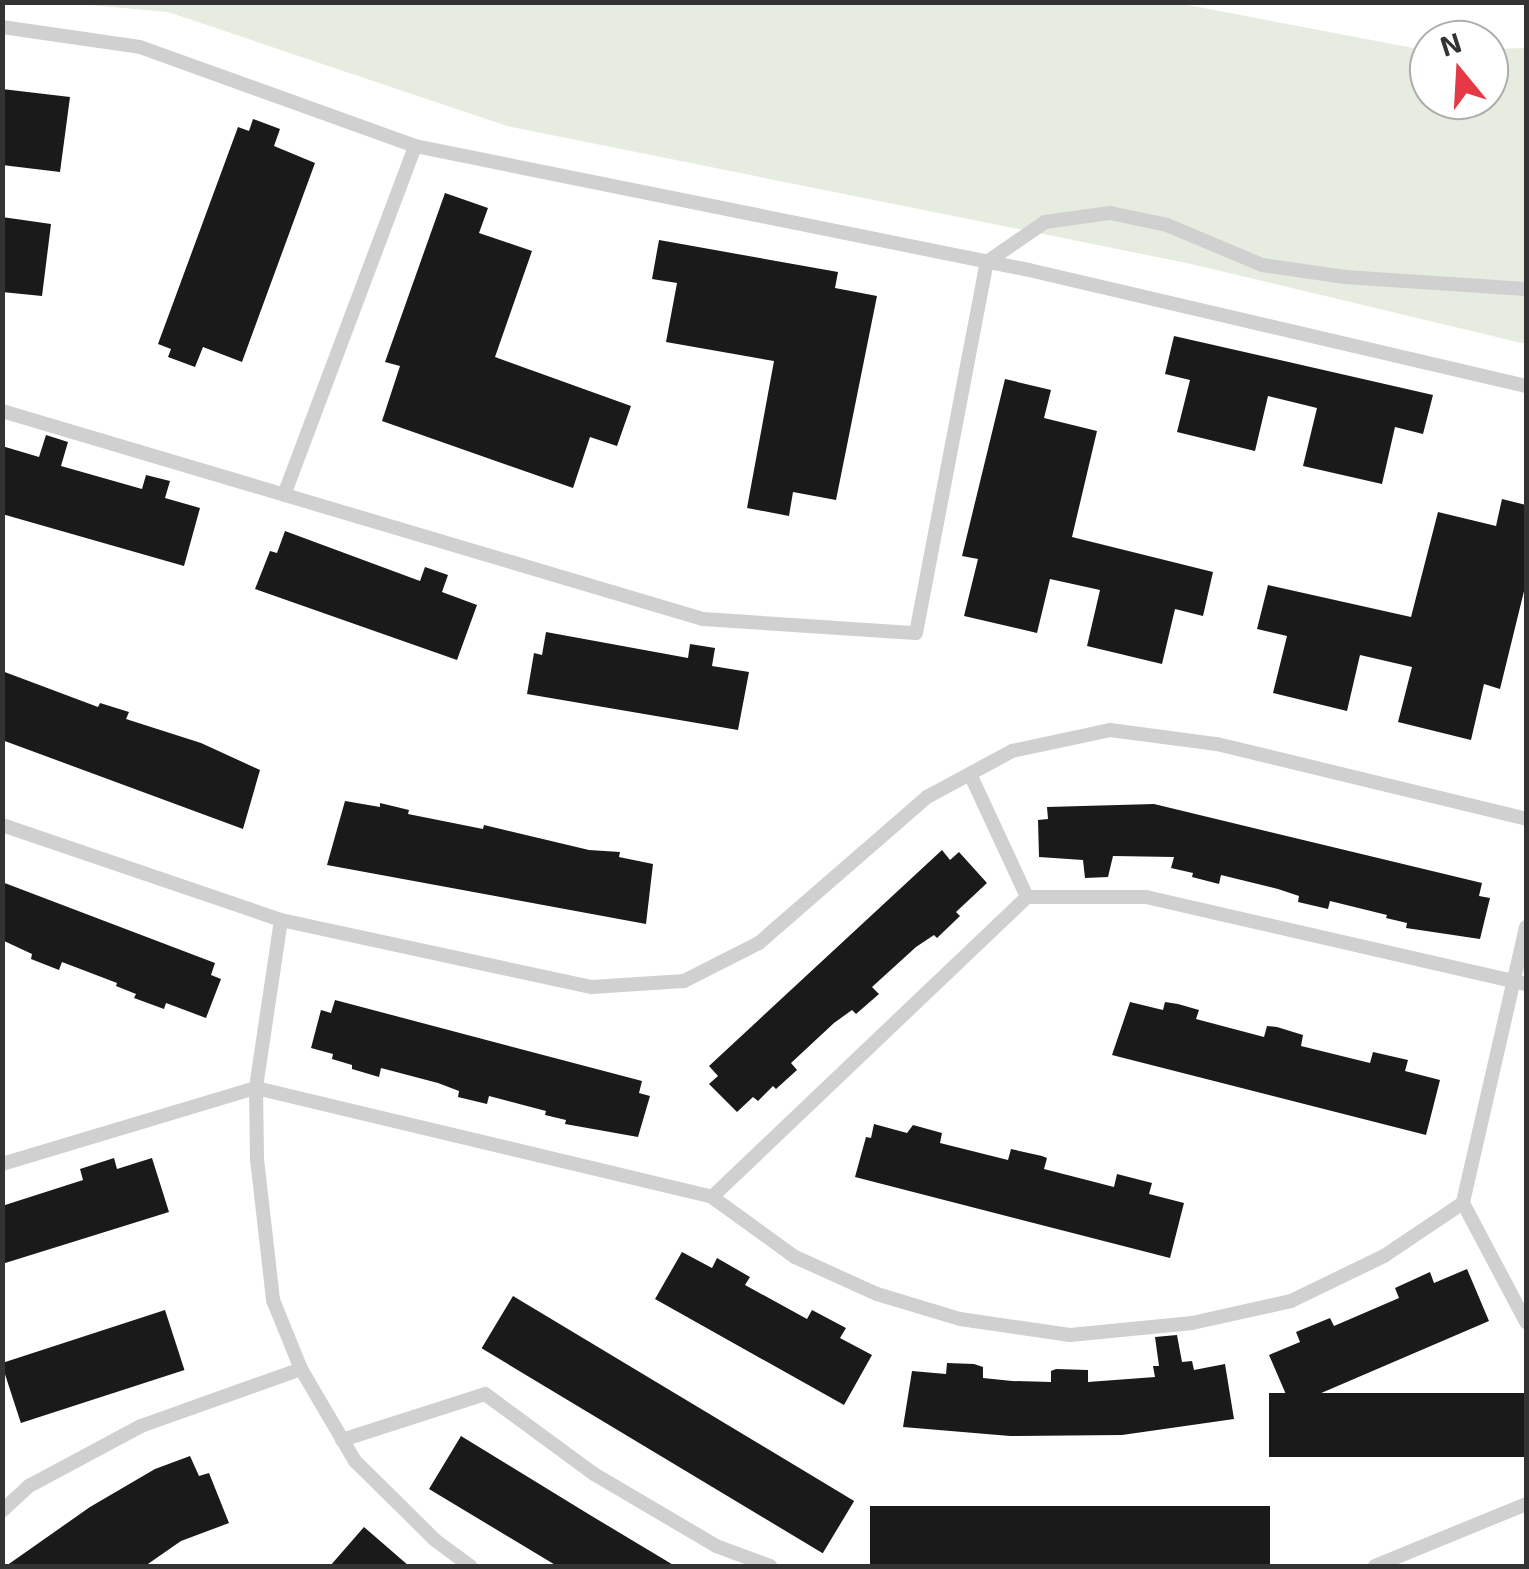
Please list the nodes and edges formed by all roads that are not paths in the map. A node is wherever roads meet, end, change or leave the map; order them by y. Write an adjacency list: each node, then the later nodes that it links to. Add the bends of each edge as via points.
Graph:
1 (2, 27): 2 (lane, via 140,47)
2 (415, 146): 3 (lane); 7 (lane)
3 (987, 262): 4 (lane, via 1045,222 1110,213 1166,224 1262,265); 5 (lane); 7 (lane, via 916,634 703,619)
4 (1526, 289)
5 (1526, 386)
6 (2, 412): 7 (lane)
7 (284, 494)
8 (970, 774): 9 (lane, via 1012,751 1110,730 1217,744); 11 (lane); 12 (lane, via 927,797 759,943 684,980 592,987)
9 (1526, 819)
10 (2, 825): 12 (lane)
11 (1027, 896): 14 (lane, via 1146,897); 17 (lane)
12 (282, 920): 15 (lane)
13 (1526, 927): 14 (lane)
14 (1520, 984): 18 (lane)
15 (256, 1088): 16 (lane); 17 (lane); 20 (lane, via 256,1159 274,1300)
16 (2, 1164)
17 (712, 1197): 18 (lane, via 795,1257 877,1294 960,1320 1070,1336 1192,1323 1291,1301 1384,1256)
18 (1463, 1203): 19 (lane)
19 (1526, 1322)
20 (301, 1369): 21 (lane); 22 (lane, via 141,1426)
21 (342, 1440): 26 (lane, via 435,1540); 27 (lane, via 485,1394 594,1474 716,1546)
22 (29, 1486): 23 (lane); 25 (lane)
23 (2, 1495)
24 (1526, 1504): 28 (lane)
25 (2, 1510)
26 (470, 1566)
27 (770, 1566)
28 (1374, 1566)

